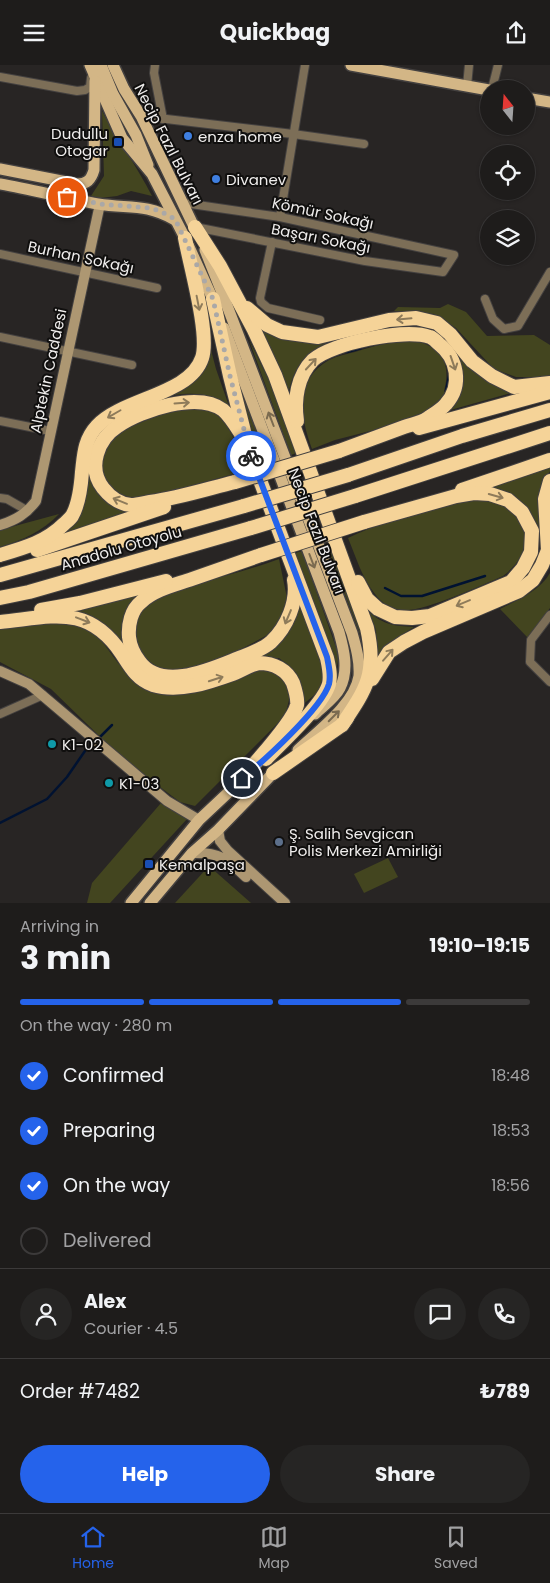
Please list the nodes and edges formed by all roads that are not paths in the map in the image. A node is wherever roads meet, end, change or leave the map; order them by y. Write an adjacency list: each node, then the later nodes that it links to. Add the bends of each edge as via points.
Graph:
1 (113, 65): 13 (main road, Necip Fazıl Bulvarı)
2 (118, 65): 13 (main road)
3 (155, 65): 17 (street)
4 (305, 65): 18 (street)
5 (351, 65): 11 (main road)
6 (470, 65): 11 (street)
7 (498, 65): 10 (street)
8 (95, 70): 9 (street, via 90,87 77,91); 20 (main road, via 94,170 90,180 77,185); 25 (main road, Necip Fazıl Bulvarı, via 114,94)
9 (0, 77)
10 (494, 80)
11 (467, 86): 12 (main road)
12 (480, 88)
13 (124, 89): 16 (main road, Necip Fazıl Bulvarı)
14 (535, 99): 15 (main road)
15 (549, 100)
16 (142, 116): 17 (street); 22 (main road, Necip Fazıl Bulvarı)
17 (163, 119): 18 (street)
18 (293, 134): 19 (street); 24 (street)
19 (364, 144)
20 (0, 169)
21 (0, 184): 23 (main road)
22 (184, 203): 24 (street, Kömür Sokağı); 26 (main road, Necip Fazıl Bulvarı)
23 (100, 204): 25 (main road, via 150,208); 31 (main road, Alptekin Caddesi)
24 (280, 217): 32 (street, Kömür Sokağı, via 454,255)
25 (175, 219): 27 (main road, Necip Fazıl Bulvarı)
26 (195, 227): 28 (street, Başarı Sokağı); 30 (highway); 73 (main road, Necip Fazıl Bulvarı, one-way to 26, via 339,712 354,690 359,676 359,658)
27 (185, 238): 35 (main road, Necip Fazıl Bulvarı); 59 (highway, one-way to 59, via 204,333 202,358 192,374 174,387 118,410 100,423 89,437 83,454 80,495 72,516 55,533 34,545)
28 (272, 242): 32 (street, Başarı Sokağı, via 365,261); 37 (street, via 261,302 268,308)
29 (0, 254): 31 (street, Burhan Sokağı)
30 (220, 266): 41 (highway, one-way to 30, via 514,387 472,361 437,323 416,318 318,337 282,332 267,325 244,306); 47 (highway, via 275,375)
31 (86, 272): 34 (street, Burhan Sokağı); 39 (main road, Alptekin Caddesi)
32 (443, 272)
33 (550, 272): 36 (street, via 518,326 504,329 493,319)
34 (157, 288)
35 (213, 299): 48 (highway); 72 (main road, Necip Fazıl Bulvarı, one-way to 72, via 345,655 340,688 332,699)
36 (485, 299)
37 (320, 320)
38 (0, 337): 39 (street)
39 (68, 351): 40 (street); 45 (main road, Alptekin Caddesi)
40 (132, 365)
41 (550, 383)
42 (550, 392): 49 (highway)
43 (550, 410): 62 (highway, Anadolu Otoyolu, bridge, via 348,475)
44 (0, 421): 45 (street)
45 (50, 431): 54 (main road, Alptekin Caddesi, via 36,501)
46 (550, 433): 63 (highway, Anadolu Otoyolu, bridge, via 251,528)
47 (300, 443): 49 (highway, one-way to 49, via 296,400 304,373 314,359 356,343 409,333 431,337 447,350 456,369 456,386 447,403 427,419); 57 (highway)
48 (249, 451): 52 (highway, one-way to 48, via 167,500 131,505 109,496 99,483 94,467 98,449 117,426 176,403 201,402 222,409 236,425); 58 (highway)
49 (339, 451): 52 (highway, bridge)
50 (550, 460): 55 (highway)
51 (550, 481): 71 (highway, one-way to 51, via 390,652 422,632 519,591 533,580 548,550 545,499)
52 (235, 482): 61 (highway)
53 (0, 498): 54 (street)
54 (28, 511): 56 (main road, via 14,521)
55 (364, 522): 57 (highway, one-way to 57, via 456,496 490,494 508,500 522,512 532,531 532,552 511,582 430,616 412,618 395,617 367,599); 60 (highway, bridge)
56 (0, 525)
57 (339, 547): 71 (highway, via 372,649 365,688)
58 (287, 553): 60 (highway, one-way to 60, via 295,587 293,603 282,629 270,643 198,674 174,677 154,673 142,666 129,639 132,615 140,603 158,591); 72 (highway, via 330,672 321,699)
59 (0, 555)
60 (261, 555): 65 (highway, via 80,603)
61 (0, 561)
62 (0, 575)
63 (0, 598)
64 (550, 615): 68 (street, via 531,641 530,662)
65 (0, 617)
66 (0, 622): 74 (highway, one-way to 74, via 59,616 86,621 113,641 140,679 174,688 192,686 258,663 276,665 289,674 297,705 273,742)
67 (0, 671): 69 (main road, via 29,684)
68 (550, 682)
69 (43, 695): 70 (street); 75 (main road, via 167,801)
70 (0, 714)
71 (342, 725): 73 (highway)
72 (266, 759): 74 (main road, Necip Fazıl Bulvarı)
73 (273, 773): 76 (main road, Necip Fazıl Bulvarı)
74 (242, 778): 75 (main road, Necip Fazıl Bulvarı)
75 (199, 820): 78 (main road, Necip Fazıl Bulvarı)
76 (218, 830): 77 (main road, Necip Fazıl Bulvarı); 81 (main road, via 220,841 228,851)
77 (192, 853): 79 (main road, Necip Fazıl Bulvarı); 80 (main road, via 209,853 227,860)
78 (131, 903)
79 (150, 903)
80 (274, 903)
81 (285, 903)

